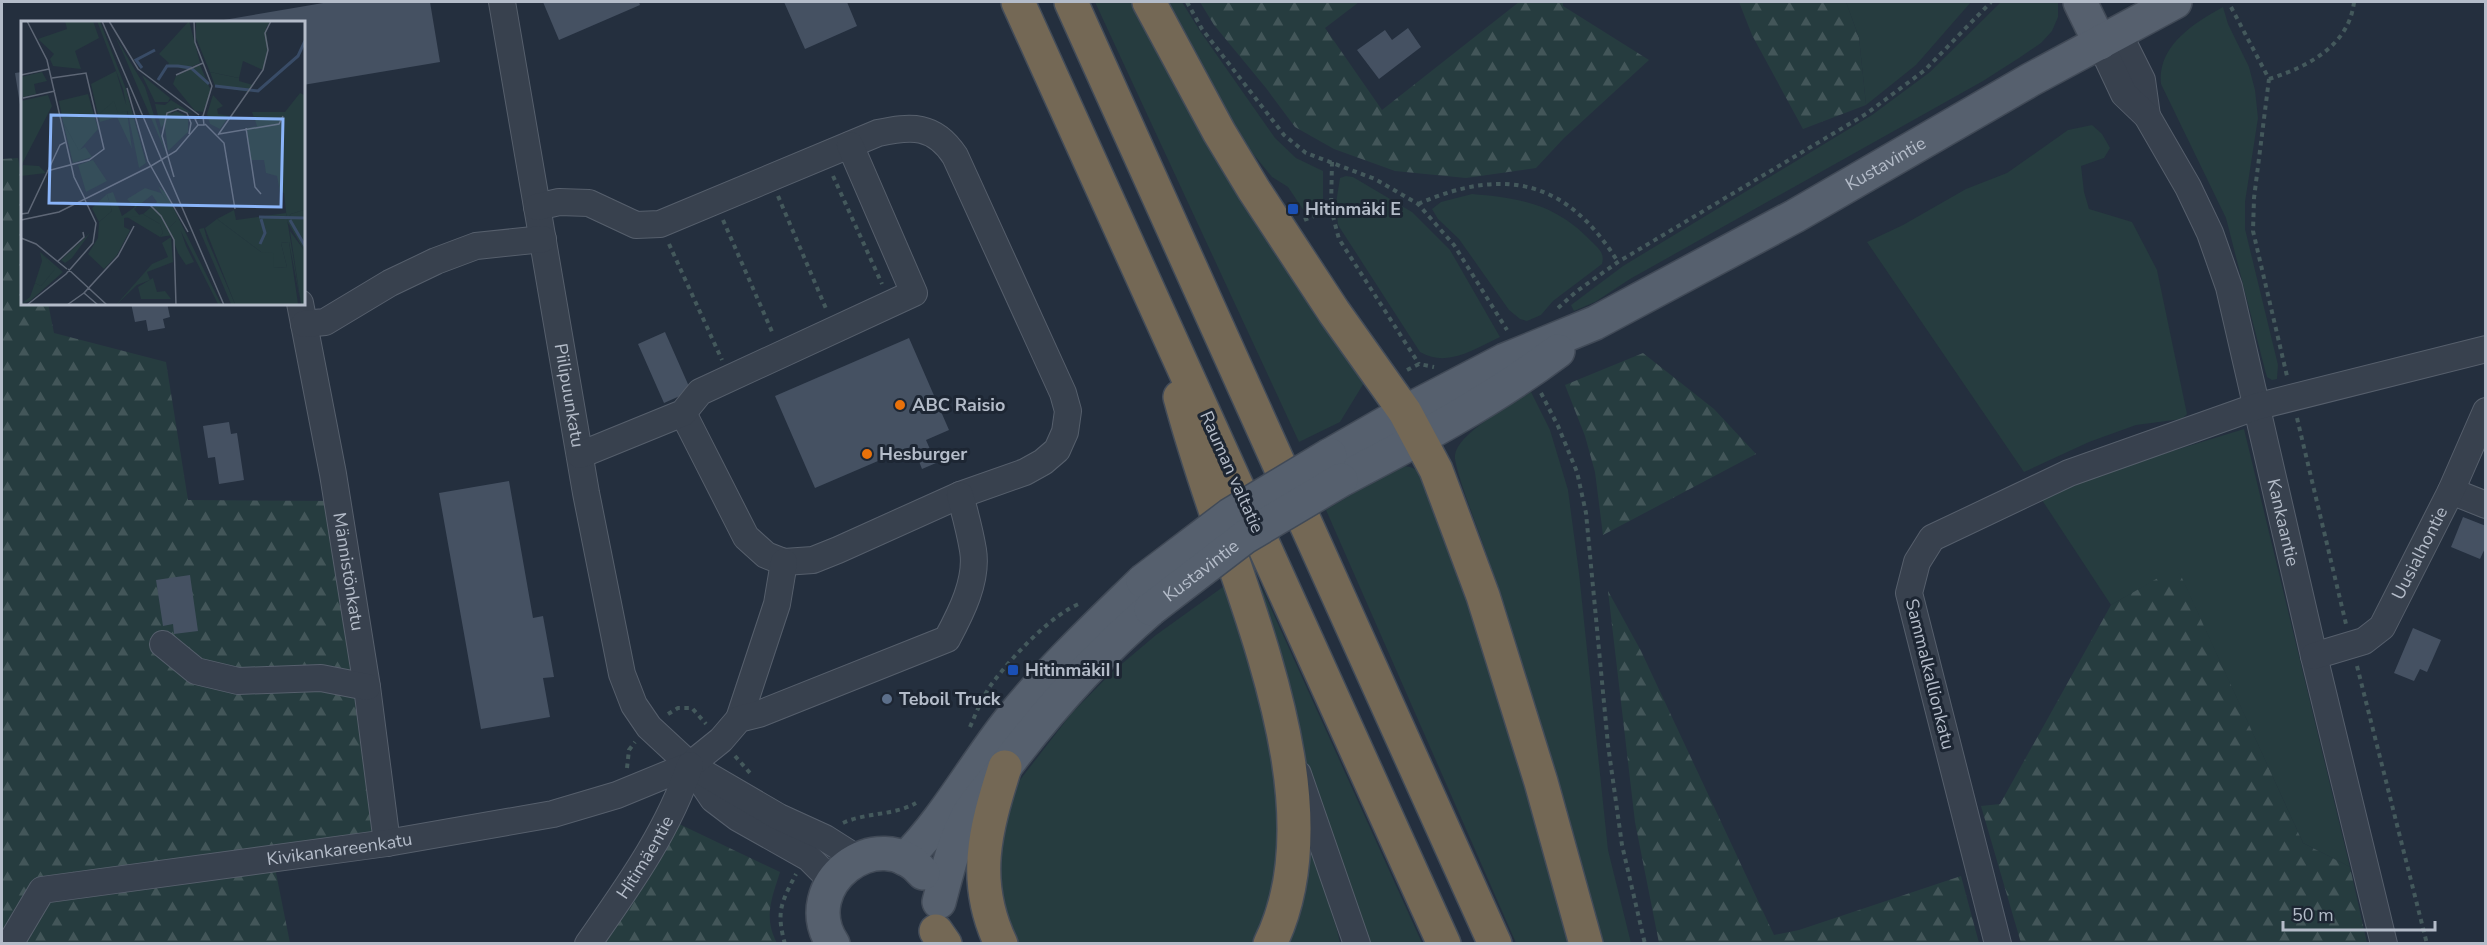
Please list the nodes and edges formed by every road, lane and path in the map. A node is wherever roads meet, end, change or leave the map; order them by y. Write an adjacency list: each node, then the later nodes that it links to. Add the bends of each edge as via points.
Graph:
1 (502, 2): 20 (street, Piilipuunkatu)
2 (1018, 2): 26 (highway, Rauman valtatie)
3 (1071, 2): 74 (highway)
4 (1149, 2): 41 (highway, via 1254,190)
5 (1187, 2): 16 (path, via 1202,29 1284,135 1306,153)
6 (1991, 2): 25 (path, via 1925,70 1866,114)
7 (2080, 2): 12 (main road)
8 (2102, 2): 12 (main road)
9 (2175, 2): 12 (main road, Kustavintie)
10 (2354, 2): 13 (path, via 2345,30 2331,47 2295,71)
11 (2231, 7): 13 (path)
12 (2109, 38): 38 (street, Kankaantie, via 2142,80 2147,116 2210,233 2229,287); 41 (main road, Kustavintie, via 1795,216 1595,323 1505,360)
13 (2269, 79): 37 (path, via 2253,231)
14 (850, 145): 15 (street); 27 (street, via 914,293); 44 (street, via 878,133 904,128 921,129 946,141 1063,393 1068,411 1057,450 1024,472)
15 (824, 156): 17 (street); 27 (path)
16 (1332, 162): 19 (path, via 1375,179); 21 (path)
17 (770, 179): 18 (street); 30 (path)
18 (715, 202): 23 (street); 33 (path)
19 (1418, 204): 25 (path, via 1468,186 1527,186 1555,196 1584,217); 31 (path, via 1454,245)
20 (537, 207): 23 (street, via 559,202 589,203 636,225); 24 (street, Piilipuunkatu)
21 (1331, 209): 22 (path); 34 (path, via 1338,239 1419,364)
22 (1301, 221)
23 (660, 224): 35 (path)
24 (543, 239): 28 (street, via 476,246 436,261 325,322); 42 (street, Piilipuunkatu)
25 (1618, 262): 29 (path)
26 (1153, 297): 55 (highway, via 1194,448 1267,663); 73 (highway, Rauman valtatie)
27 (891, 304): 30 (street)
28 (302, 313): 52 (street, Männistönkatu)
29 (1551, 314)
30 (836, 330): 33 (street)
31 (1507, 330)
32 (2486, 349): 37 (street)
33 (782, 354): 35 (street)
34 (1438, 367)
35 (731, 378): 40 (street, via 700,392)
36 (1540, 391): 76 (path, via 1577,472 1586,513 1610,756 1622,845)
37 (2292, 397): 38 (street); 50 (path)
38 (2256, 407): 51 (street, Kankaantie); 77 (street, Sammalkallionkatu, via 2069,473 1932,538 1917,562 1909,593)
39 (2486, 411): 43 (street, Uusialhontie)
40 (683, 414): 42 (street); 46 (street, via 746,537 766,555)
41 (1413, 426): 47 (main road, Kustavintie, bridge, via 1335,468 1245,537); 75 (highway, via 1436,470 1483,596)
42 (580, 455): 56 (street, Piilipuunkatu, via 622,674 634,705 649,727)
43 (2451, 491): 45 (street); 50 (street, Uusialhontie, via 2382,627)
44 (960, 495): 46 (street, via 813,560); 53 (street, via 974,552 972,578 962,613 947,639)
45 (2486, 505)
46 (784, 562): 53 (street, via 777,604)
47 (1147, 595): 57 (main road, Kustavintie, via 1114,640 1033,729); 63 (main road, Kustavintie, via 1066,656 1009,721 929,833)
48 (1083, 602): 54 (path, via 1052,619 994,681)
49 (163, 644): 52 (street, via 196,671 238,681 321,678)
50 (2351, 645): 51 (street, Uusialhontie); 79 (path)
51 (2314, 656): 78 (street, Kankaantie)
52 (367, 687): 60 (street, Männistönkatu)
53 (739, 719): 56 (street, Kivikankareenkatu)
54 (967, 733)
55 (1287, 743): 71 (highway, via 1293,848 1283,915); 72 (street)
56 (690, 765): 59 (street, via 779,817); 60 (street, Kivikankareenkatu, via 617,795 553,814); 61 (street, via 713,799 738,818); 67 (street, Hitimäentie, via 679,799)
57 (1005, 767): 65 (main road, Kustavintie, via 969,812 958,836); 70 (highway, via 988,821 983,888 990,921)
58 (924, 797): 59 (path, via 895,813 857,817 837,825)
59 (825, 838): 62 (street)
60 (387, 843): 66 (street, Kivikankareenkatu, via 42,890)
61 (809, 858): 64 (street); 68 (path, via 782,901 779,912)
62 (858, 859): 63 (main road, via 874,854); 64 (main road)
63 (905, 859): 65 (main road, via 921,869 932,884)
64 (832, 881): 69 (main road, via 824,899 823,918)
65 (938, 930)
66 (10, 944)
67 (588, 944)
68 (785, 944)
69 (833, 944)
70 (1001, 944)
71 (1270, 944)
72 (1357, 944)
73 (1444, 944)
74 (1495, 944)
75 (1586, 944)
76 (1644, 944)
77 (1998, 944)
78 (2384, 944)
79 (2427, 944)

